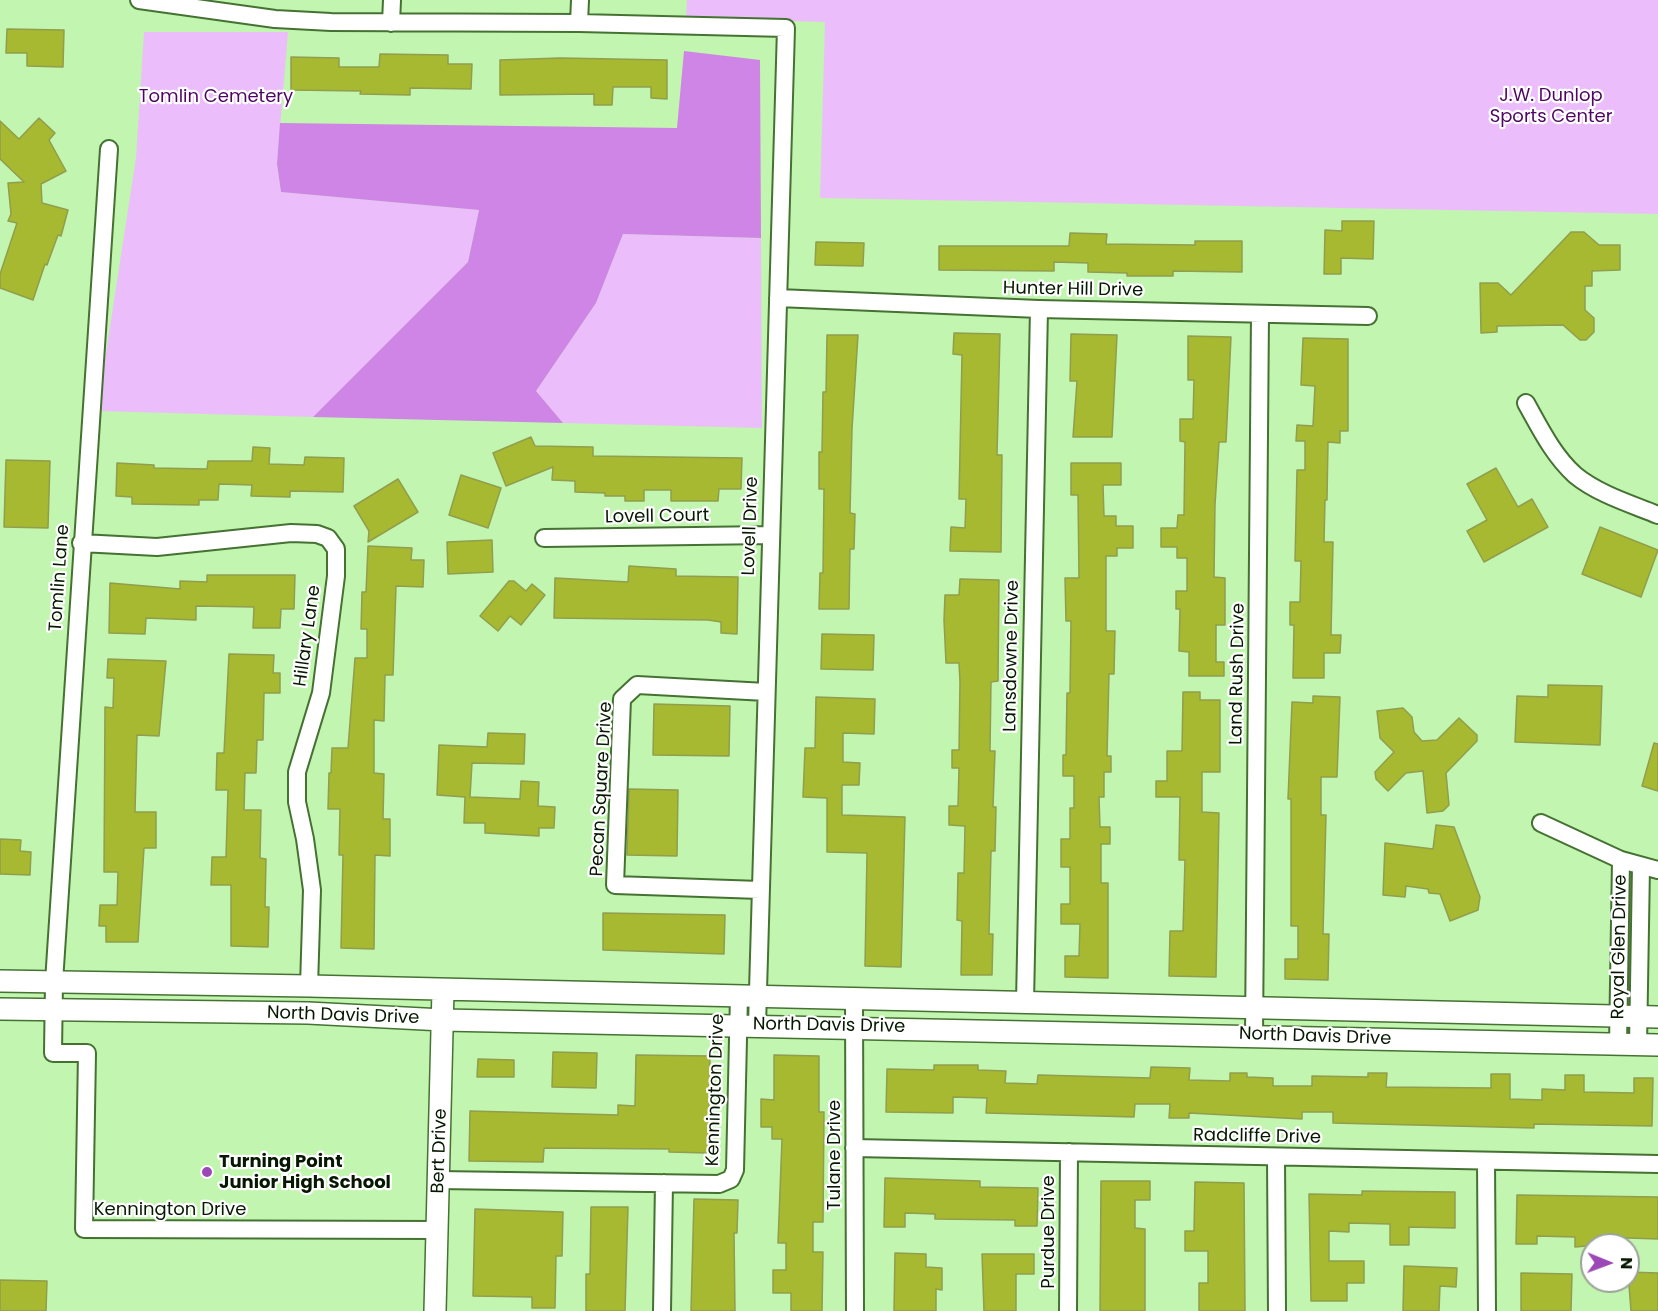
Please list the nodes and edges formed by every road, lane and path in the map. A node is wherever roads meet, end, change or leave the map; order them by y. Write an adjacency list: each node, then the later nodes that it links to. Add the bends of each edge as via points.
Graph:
1 (139, 0): 4 (street)
2 (392, 0): 5 (street)
3 (580, 0): 6 (street)
4 (203, 5): 5 (street, via 275,19)
5 (391, 23): 6 (street)
6 (579, 23): 8 (street, Lovell Drive, via 786,28)
7 (109, 149): 16 (street, Tomlin Lane)
8 (778, 298): 9 (street, Hunter Hill Drive); 14 (street, Lovell Drive)
9 (1039, 309): 10 (street, Hunter Hill Drive); 29 (street, Lansdowne Drive)
10 (1260, 314): 11 (street, Hunter Hill Drive); 30 (street, Land Rush Drive)
11 (1368, 316)
12 (1526, 403): 13 (street, via 1551,448 1576,476 1611,496)
13 (1658, 515)
14 (770, 535): 15 (street, Lovell Court); 17 (street, Lovell Drive)
15 (544, 537)
16 (81, 543): 24 (street, Tomlin Lane); 25 (street, Hillary Lane, via 157,547 291,533 317,534 328,538 336,549 321,693 297,772 297,802 312,890)
17 (766, 692): 22 (street, Lovell Drive); 22 (street, Pecan Square Drive, via 638,685 622,699 615,885)
18 (1541, 823): 19 (street)
19 (1621, 860): 20 (street); 33 (street, Royal Glen Drive)
20 (1641, 866): 21 (street, Royal Glen Drive); 33 (street, Royal Glen Drive)
21 (1658, 870)
22 (760, 890): 27 (street, Lovell Drive)
23 (0, 981): 24 (street, North Davis Drive)
24 (54, 982): 25 (street, North Davis Drive); 32 (street, Tomlin Lane)
25 (309, 986): 26 (street, North Davis Drive)
26 (443, 990): 27 (street, North Davis Drive); 34 (street, Bert Drive)
27 (749, 996): 28 (street, North Davis Drive); 35 (street, Lovell Drive)
28 (854, 999): 29 (street, North Davis Drive); 36 (street, Tulane Drive)
29 (1025, 1002): 30 (street, North Davis Drive)
30 (1254, 1008): 33 (street, North Davis Drive); 37 (street, Land Rush Drive)
31 (0, 1009): 32 (street, North Davis Drive)
32 (54, 1010): 34 (street, North Davis Drive, via 308,1013); 46 (street, Kennington Drive, via 52,1053 87,1053 84,1229)
33 (1638, 1017): 38 (street, Royal Glen Drive)
34 (443, 1020): 35 (street, North Davis Drive); 44 (street, Bert Drive)
35 (748, 1025): 36 (street, North Davis Drive); 45 (street, Kennington Drive, via 731,1179 719,1184)
36 (854, 1027): 37 (street, North Davis Drive); 39 (street, Tulane Drive)
37 (1254, 1035): 38 (street, North Davis Drive)
38 (1638, 1045)
39 (854, 1148): 40 (street, Radcliffe Drive); 49 (street, Tulane Drive)
40 (1069, 1152): 41 (street, Radcliffe Drive); 50 (street, Purdue Drive)
41 (1276, 1156): 42 (street, Radcliffe Drive); 51 (street)
42 (1486, 1161): 43 (street, Radcliffe Drive); 52 (street)
43 (1658, 1164)
44 (438, 1180): 45 (street, Kennington Drive); 46 (street, Bert Drive)
45 (664, 1183): 48 (street)
46 (437, 1230): 47 (street, Bert Drive)
47 (435, 1311)
48 (662, 1311)
49 (855, 1311)
50 (1068, 1311)
51 (1276, 1311)
52 (1486, 1311)

